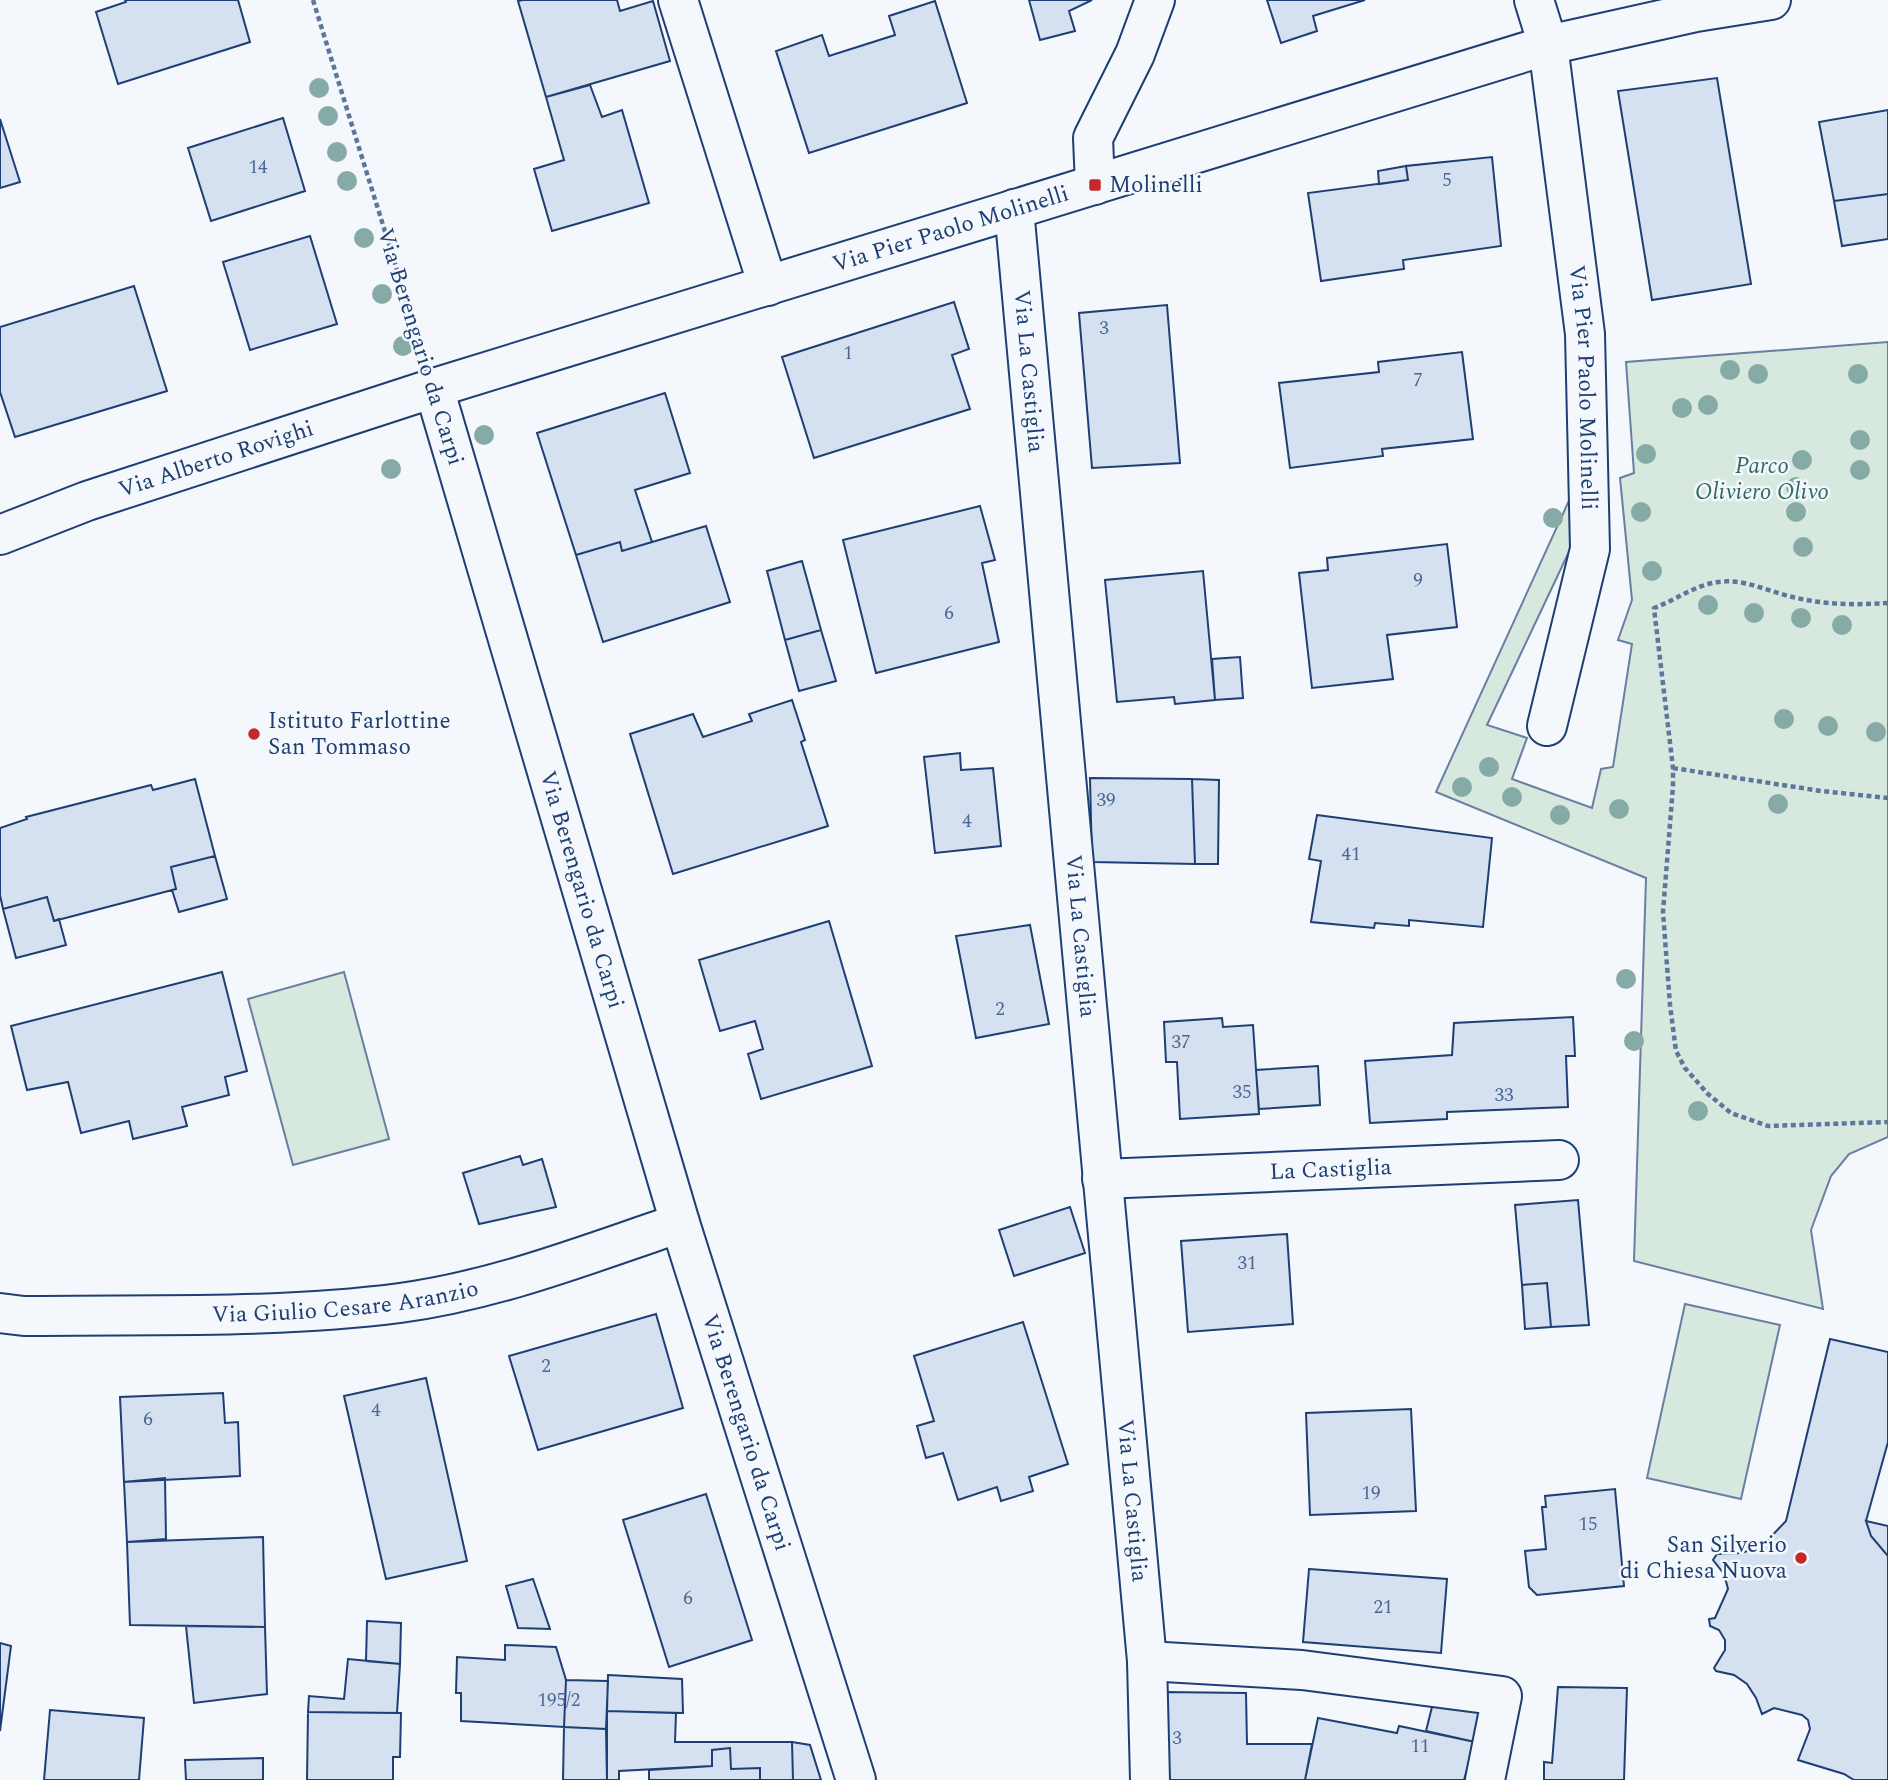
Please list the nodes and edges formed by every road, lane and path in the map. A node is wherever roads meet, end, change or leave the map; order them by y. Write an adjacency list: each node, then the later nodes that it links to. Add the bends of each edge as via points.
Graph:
1 (313, 0): 10 (path, Via Berengario da Carpi)
2 (678, 0): 9 (street)
3 (1155, 0): 7 (street, via 1135,54 1093,138)
4 (1534, 0): 6 (street)
5 (1771, 0): 6 (street, Via Pier Paolo Molinelli)
6 (1548, 45): 7 (street, Via Pier Paolo Molinelli); 13 (street, Via Pier Paolo Molinelli, via 1585,334 1590,549)
7 (1095, 185): 8 (street, Via Pier Paolo Molinelli)
8 (1014, 209): 9 (street, Via Pier Paolo Molinelli); 18 (street, Via La Castiglia)
9 (768, 286): 10 (street, Via Pier Paolo Molinelli)
10 (434, 388): 11 (street, Via Alberto Rovighi, via 87,501); 19 (street, Via Berengario da Carpi)
11 (0, 535)
12 (1888, 603): 14 (path, via 1835,605 1752,584 1720,582 1654,608)
13 (1547, 726)
14 (1672, 768): 15 (path); 16 (path, via 1663,912 1676,1051 1685,1068 1731,1113 1768,1126)
15 (1888, 798)
16 (1888, 1122)
17 (1559, 1160): 18 (street, La Castiglia)
18 (1102, 1178): 21 (street, Via La Castiglia)
19 (680, 1223): 20 (street, Via Giulio Cesare Aranzio, via 506,1282 401,1303 278,1314); 22 (street, Via Berengario da Carpi)
20 (0, 1313)
21 (1147, 1661): 23 (street, Via La Castiglia); 24 (street, via 1302,1670 1502,1696)
22 (856, 1780)
23 (1150, 1780)
24 (1485, 1780)

